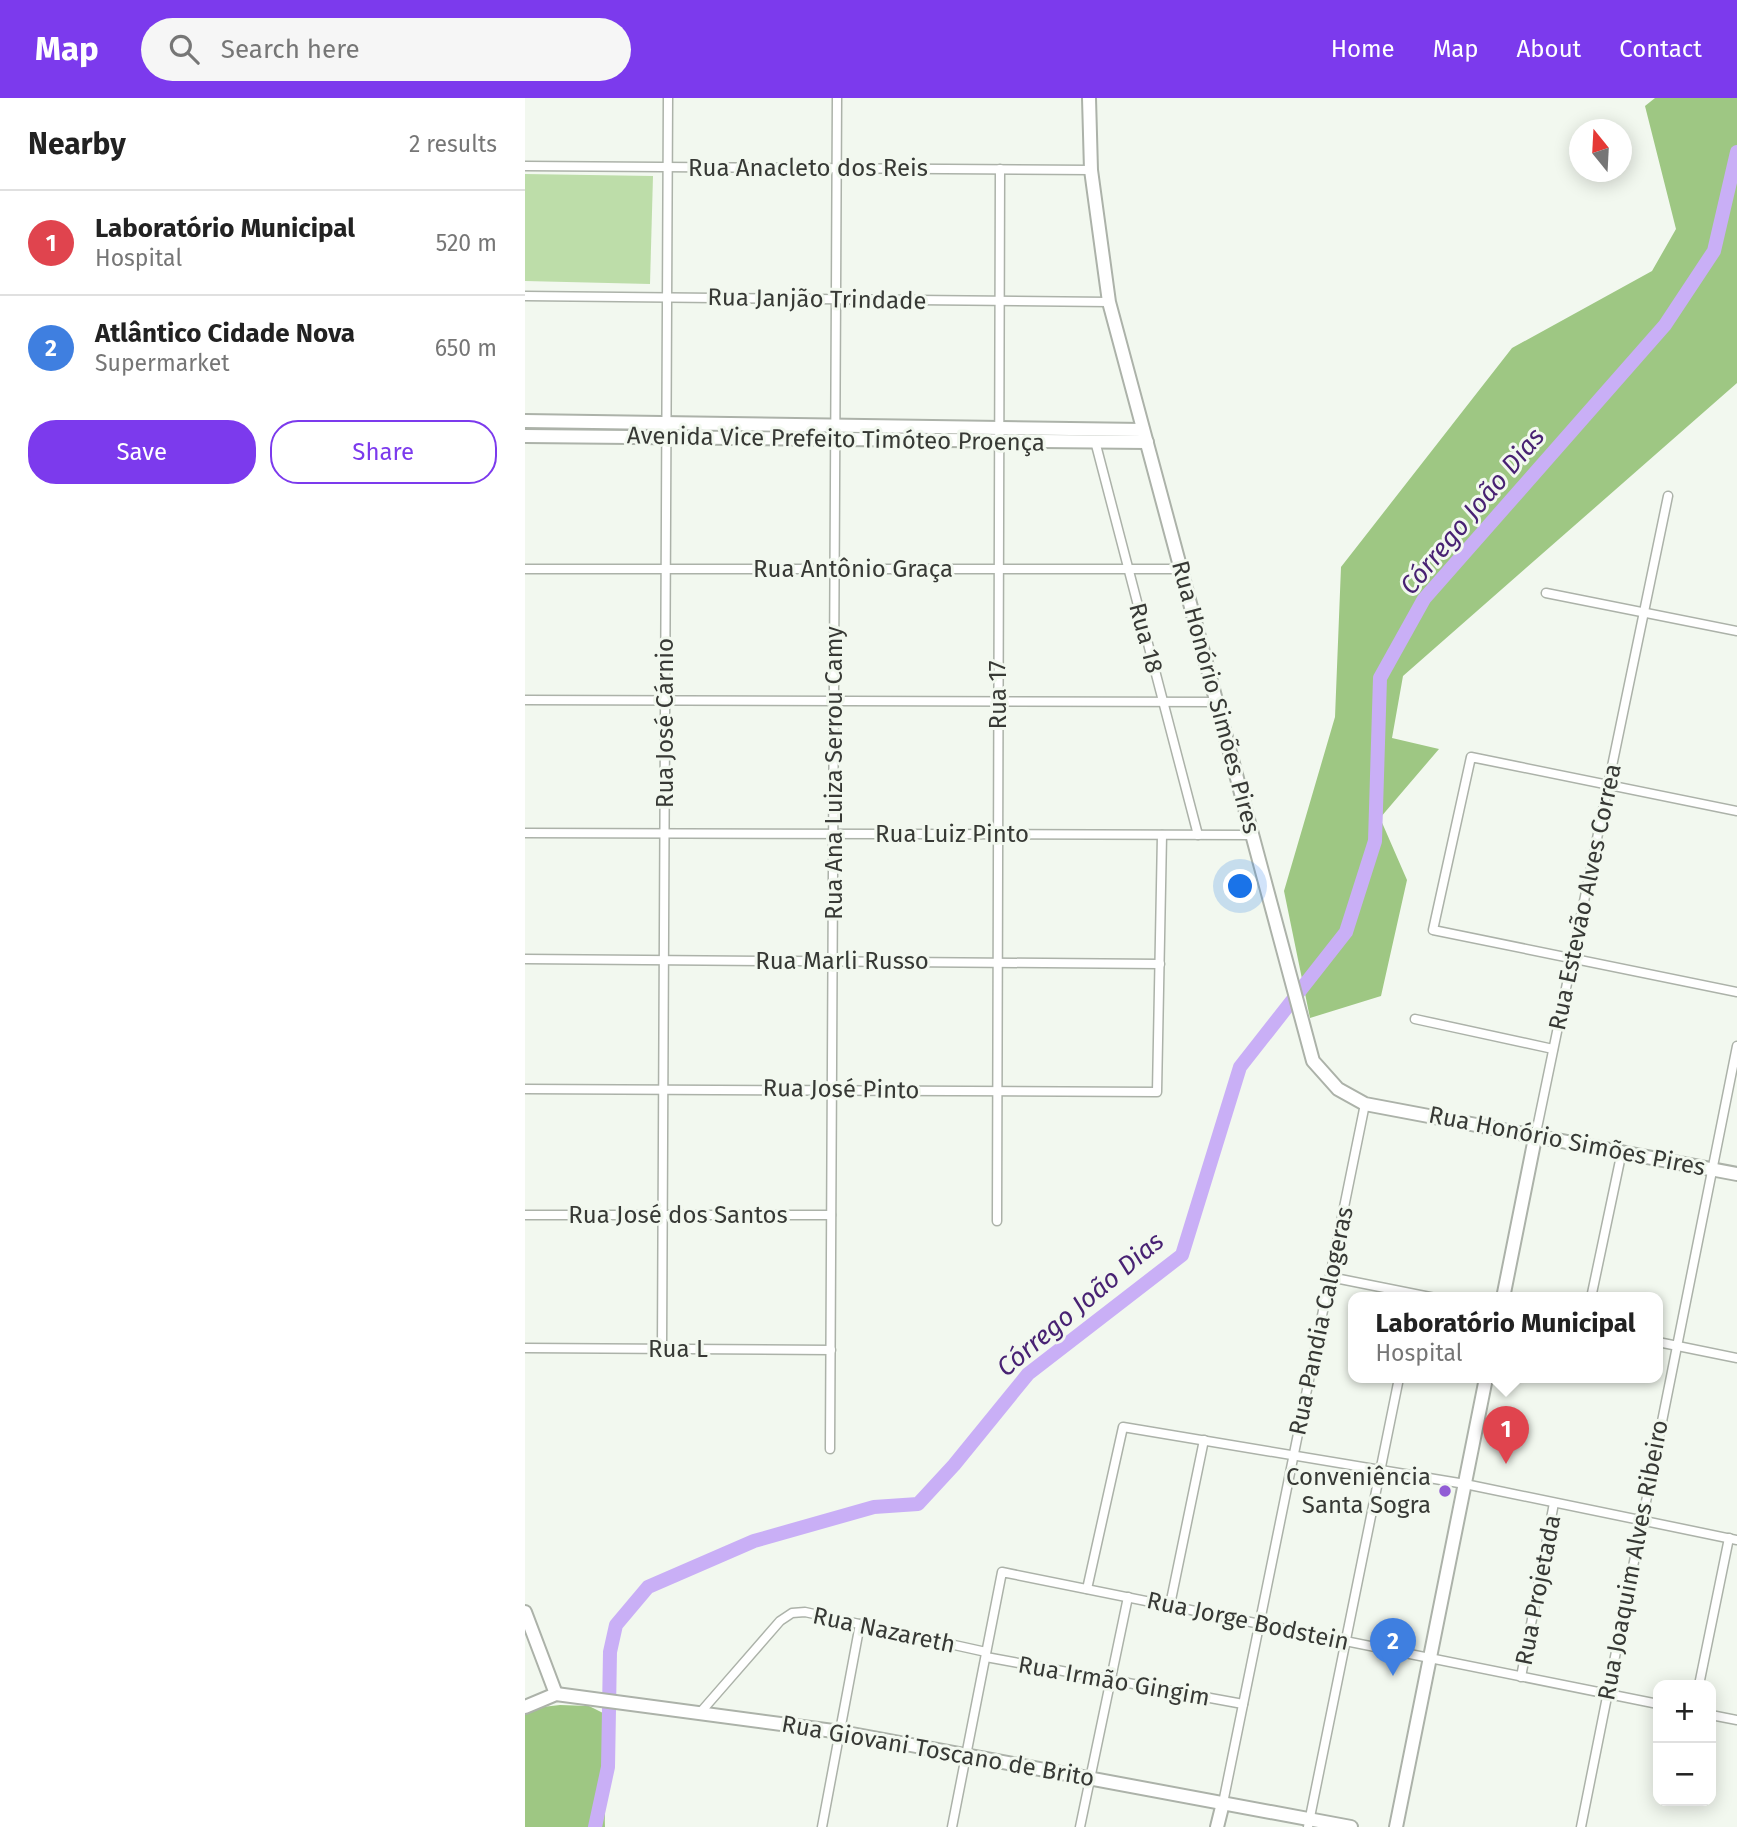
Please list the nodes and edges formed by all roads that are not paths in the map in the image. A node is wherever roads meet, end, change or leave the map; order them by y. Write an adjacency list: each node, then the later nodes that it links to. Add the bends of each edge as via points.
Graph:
1 (668, 98): 5 (street, Rua José Cárnio)
2 (837, 98): 6 (street, Rua Ana Luiza Serrou Camy)
3 (1089, 98): 8 (main road, Rua Honório Simões Pires)
4 (525, 166): 5 (street, Rua Anacleto dos Reis)
5 (667, 167): 6 (street, Rua Anacleto dos Reis); 10 (street, Rua José Cárnio)
6 (836, 168): 7 (street, Rua Anacleto dos Reis); 11 (street, Rua Ana Luiza Serrou Camy)
7 (1000, 169): 8 (street, Rua Anacleto dos Reis); 12 (street, Rua 17)
8 (1091, 170): 13 (main road, Rua Honório Simões Pires)
9 (525, 296): 10 (street, Rua Janjão Trindade)
10 (667, 297): 11 (street, Rua Janjão Trindade); 15 (street, Rua José Cárnio)
11 (836, 299): 12 (street, Rua Janjão Trindade); 16 (street, Rua Ana Luiza Serrou Camy)
12 (998, 301): 13 (street, Rua Janjão Trindade); 17 (street, Rua 17)
13 (1109, 302): 19 (main road, Rua Honório Simões Pires)
14 (525, 421): 15 (main road, Avenida Vice Prefeito Timóteo Proença)
15 (666, 423): 16 (main road, Avenida Vice Prefeito Timóteo Proença); 20 (street, Rua José Cárnio)
16 (835, 432): 17 (main road, Avenida Vice Prefeito Timóteo Proença); 20 (main road, Avenida Vice Prefeito Timóteo Proença); 25 (street, Rua Ana Luiza Serrou Camy)
17 (998, 434): 19 (main road, Avenida Vice Prefeito Timóteo Proença); 21 (main road, Avenida Vice Prefeito Timóteo Proença); 26 (street, Rua 17)
18 (525, 436): 20 (main road, Avenida Vice Prefeito Timóteo Proença)
19 (1145, 436): 21 (main road, Avenida Vice Prefeito Timóteo Proença); 28 (main road, Rua Honório Simões Pires)
20 (666, 437): 24 (street, Rua José Cárnio)
21 (1095, 442): 27 (street, Rua 18)
22 (1668, 496): 30 (street, Rua Estevão Alves Correa)
23 (525, 569): 24 (street, Rua Antônio Graça)
24 (666, 569): 25 (street, Rua Antônio Graça); 35 (street, Rua José Cárnio)
25 (835, 569): 26 (street, Rua Antônio Graça); 36 (street, Rua Ana Luiza Serrou Camy)
26 (998, 569): 27 (street, Rua Antônio Graça); 33 (street, Rua 17)
27 (1128, 569): 28 (street, Rua Antônio Graça); 34 (street, Rua 18)
28 (1182, 569): 37 (main road, Rua Honório Simões Pires)
29 (1546, 593): 30 (street)
30 (1644, 612): 31 (street); 38 (street, Rua Estevão Alves Correa)
31 (1737, 631)
32 (525, 699): 35 (street)
33 (998, 701): 34 (street); 36 (street); 43 (street, Rua 17)
34 (1163, 701): 37 (street); 45 (street, Rua 18)
35 (665, 702): 36 (street); 41 (street, Rua José Cárnio)
36 (834, 702): 42 (street, Rua Ana Luiza Serrou Camy)
37 (1218, 702): 46 (main road, Rua Honório Simões Pires)
38 (1608, 785): 39 (street); 48 (street, Rua Estevão Alves Correa); 48 (street, via 1471,757 1433,930)
39 (1737, 811)
40 (525, 833): 41 (street, Rua Luiz Pinto)
41 (664, 833): 42 (street, Rua Luiz Pinto); 49 (street, Rua José Cárnio)
42 (833, 834): 43 (street, Rua Luiz Pinto); 50 (street, Rua Ana Luiza Serrou Camy)
43 (997, 834): 44 (street, Rua Luiz Pinto); 51 (street, Rua 17)
44 (1162, 835): 45 (street, Rua Luiz Pinto); 52 (street)
45 (1198, 835): 46 (street, Rua Luiz Pinto)
46 (1253, 835): 61 (main road, Rua Honório Simões Pires, via 1313,1061 1338,1089)
47 (525, 959): 49 (street, Rua Marli Russo)
48 (1572, 959): 53 (street); 56 (street, Rua Estevão Alves Correa)
49 (664, 960): 50 (street, Rua Marli Russo); 57 (street, Rua José Cárnio)
50 (833, 961): 51 (street, Rua Marli Russo); 59 (street, Rua Ana Luiza Serrou Camy)
51 (997, 963): 52 (street, Rua Marli Russo); 60 (street, Rua 17)
52 (1160, 964): 60 (street, Rua José Pinto, via 1157,1092)
53 (1737, 992)
54 (1415, 1019): 56 (street)
55 (1737, 1046): 64 (street, Rua Joaquim Alves Ribeiro)
56 (1553, 1049): 62 (street, Rua Estevão Alves Correa)
57 (663, 1087): 58 (street, Rua José Pinto); 59 (street, Rua José Pinto); 67 (street, Rua José Cárnio)
58 (525, 1088)
59 (832, 1089): 60 (street, Rua José Pinto); 68 (street, Rua Ana Luiza Serrou Camy)
60 (997, 1090): 69 (street, Rua 17)
61 (1365, 1104): 62 (main road, Rua Honório Simões Pires); 70 (street, Rua Pandia Calogeras)
62 (1536, 1133): 63 (main road, Rua Honório Simões Pires); 72 (main road, Rua Estevão Alves Correa)
63 (1622, 1151): 64 (main road, Rua Honório Simões Pires); 73 (street)
64 (1712, 1169): 65 (main road, Rua Honório Simões Pires); 75 (street, Rua Joaquim Alves Ribeiro)
65 (1737, 1174)
66 (525, 1215): 67 (street, Rua José dos Santos)
67 (662, 1215): 68 (street, Rua José dos Santos); 77 (street, Rua José Cárnio)
68 (831, 1215): 78 (street, Rua Ana Luiza Serrou Camy)
69 (997, 1221)
70 (1330, 1277): 71 (street); 84 (street, Rua Pandia Calogeras)
71 (1398, 1292)
72 (1504, 1292)
73 (1592, 1292)
74 (1663, 1343): 75 (street)
75 (1675, 1345): 79 (street); 88 (street, Rua Joaquim Alves Ribeiro)
76 (525, 1348): 77 (street, Rua L)
77 (662, 1349): 78 (street, Rua L)
78 (831, 1350): 83 (street, Rua Ana Luiza Serrou Camy)
79 (1737, 1358)
80 (1398, 1383): 85 (street)
81 (1485, 1383): 86 (main road)
82 (1204, 1440): 84 (street); 90 (street, via 1123,1427); 92 (street)
83 (830, 1449)
84 (1293, 1455): 85 (street); 94 (street, Rua Pandia Calogeras)
85 (1381, 1470): 86 (street); 97 (street)
86 (1465, 1484): 87 (street); 99 (main road)
87 (1554, 1503): 88 (street); 100 (street, Rua Projetada)
88 (1641, 1520): 89 (street); 104 (street, Rua Joaquim Alves Ribeiro)
89 (1733, 1539): 102 (street)
90 (1087, 1589): 91 (street, Rua Jorge Bodstein); 98 (street, Rua Jorge Bodstein, via 1002,1572)
91 (1128, 1597): 92 (street, Rua Jorge Bodstein); 101 (street)
92 (1170, 1605): 94 (street, Rua Jorge Bodstein)
93 (525, 1612): 96 (main road)
94 (1259, 1623): 97 (street, Rua Jorge Bodstein); 106 (street, Rua Pandia Calogeras)
95 (860, 1624): 98 (street, Rua Nazareth); 108 (street, Rua Nazareth, via 792,1613); 111 (street)
96 (529, 1637): 103 (main road)
97 (1346, 1641): 99 (street, Rua Jorge Bodstein); 115 (street)
98 (986, 1655): 101 (street, Rua Irmão Gingim); 112 (street)
99 (1430, 1659): 100 (street, Rua Jorge Bodstein); 121 (main road)
100 (1521, 1677): 104 (street, Rua Jorge Bodstein)
101 (1111, 1680): 106 (street, Rua Irmão Gingim); 113 (street)
102 (1700, 1680)
103 (557, 1694): 107 (main road, Rua Giovani Toscano de Brito); 108 (main road, Rua Giovani Toscano de Brito)
104 (1607, 1694): 105 (street, Rua Jorge Bodstein); 122 (street, Rua Joaquim Alves Ribeiro)
105 (1653, 1703)
106 (1243, 1704): 114 (street, Rua Pandia Calogeras)
107 (525, 1707)
108 (699, 1714): 111 (main road, Rua Giovani Toscano de Brito)
109 (1716, 1716): 110 (street)
110 (1737, 1720)
111 (841, 1732): 112 (main road, Rua Giovani Toscano de Brito); 116 (street)
112 (967, 1754): 113 (main road, Rua Giovani Toscano de Brito); 117 (street)
113 (1091, 1777): 114 (main road, Rua Giovani Toscano de Brito); 118 (street)
114 (1223, 1803): 115 (main road, Rua Giovani Toscano de Brito); 119 (main road, Rua Pandia Calogeras)
115 (1309, 1823): 120 (main road, Rua Giovani Toscano de Brito)
116 (822, 1827)
117 (952, 1827)
118 (1080, 1827)
119 (1217, 1827)
120 (1352, 1827)
121 (1396, 1827)
122 (1581, 1827)

